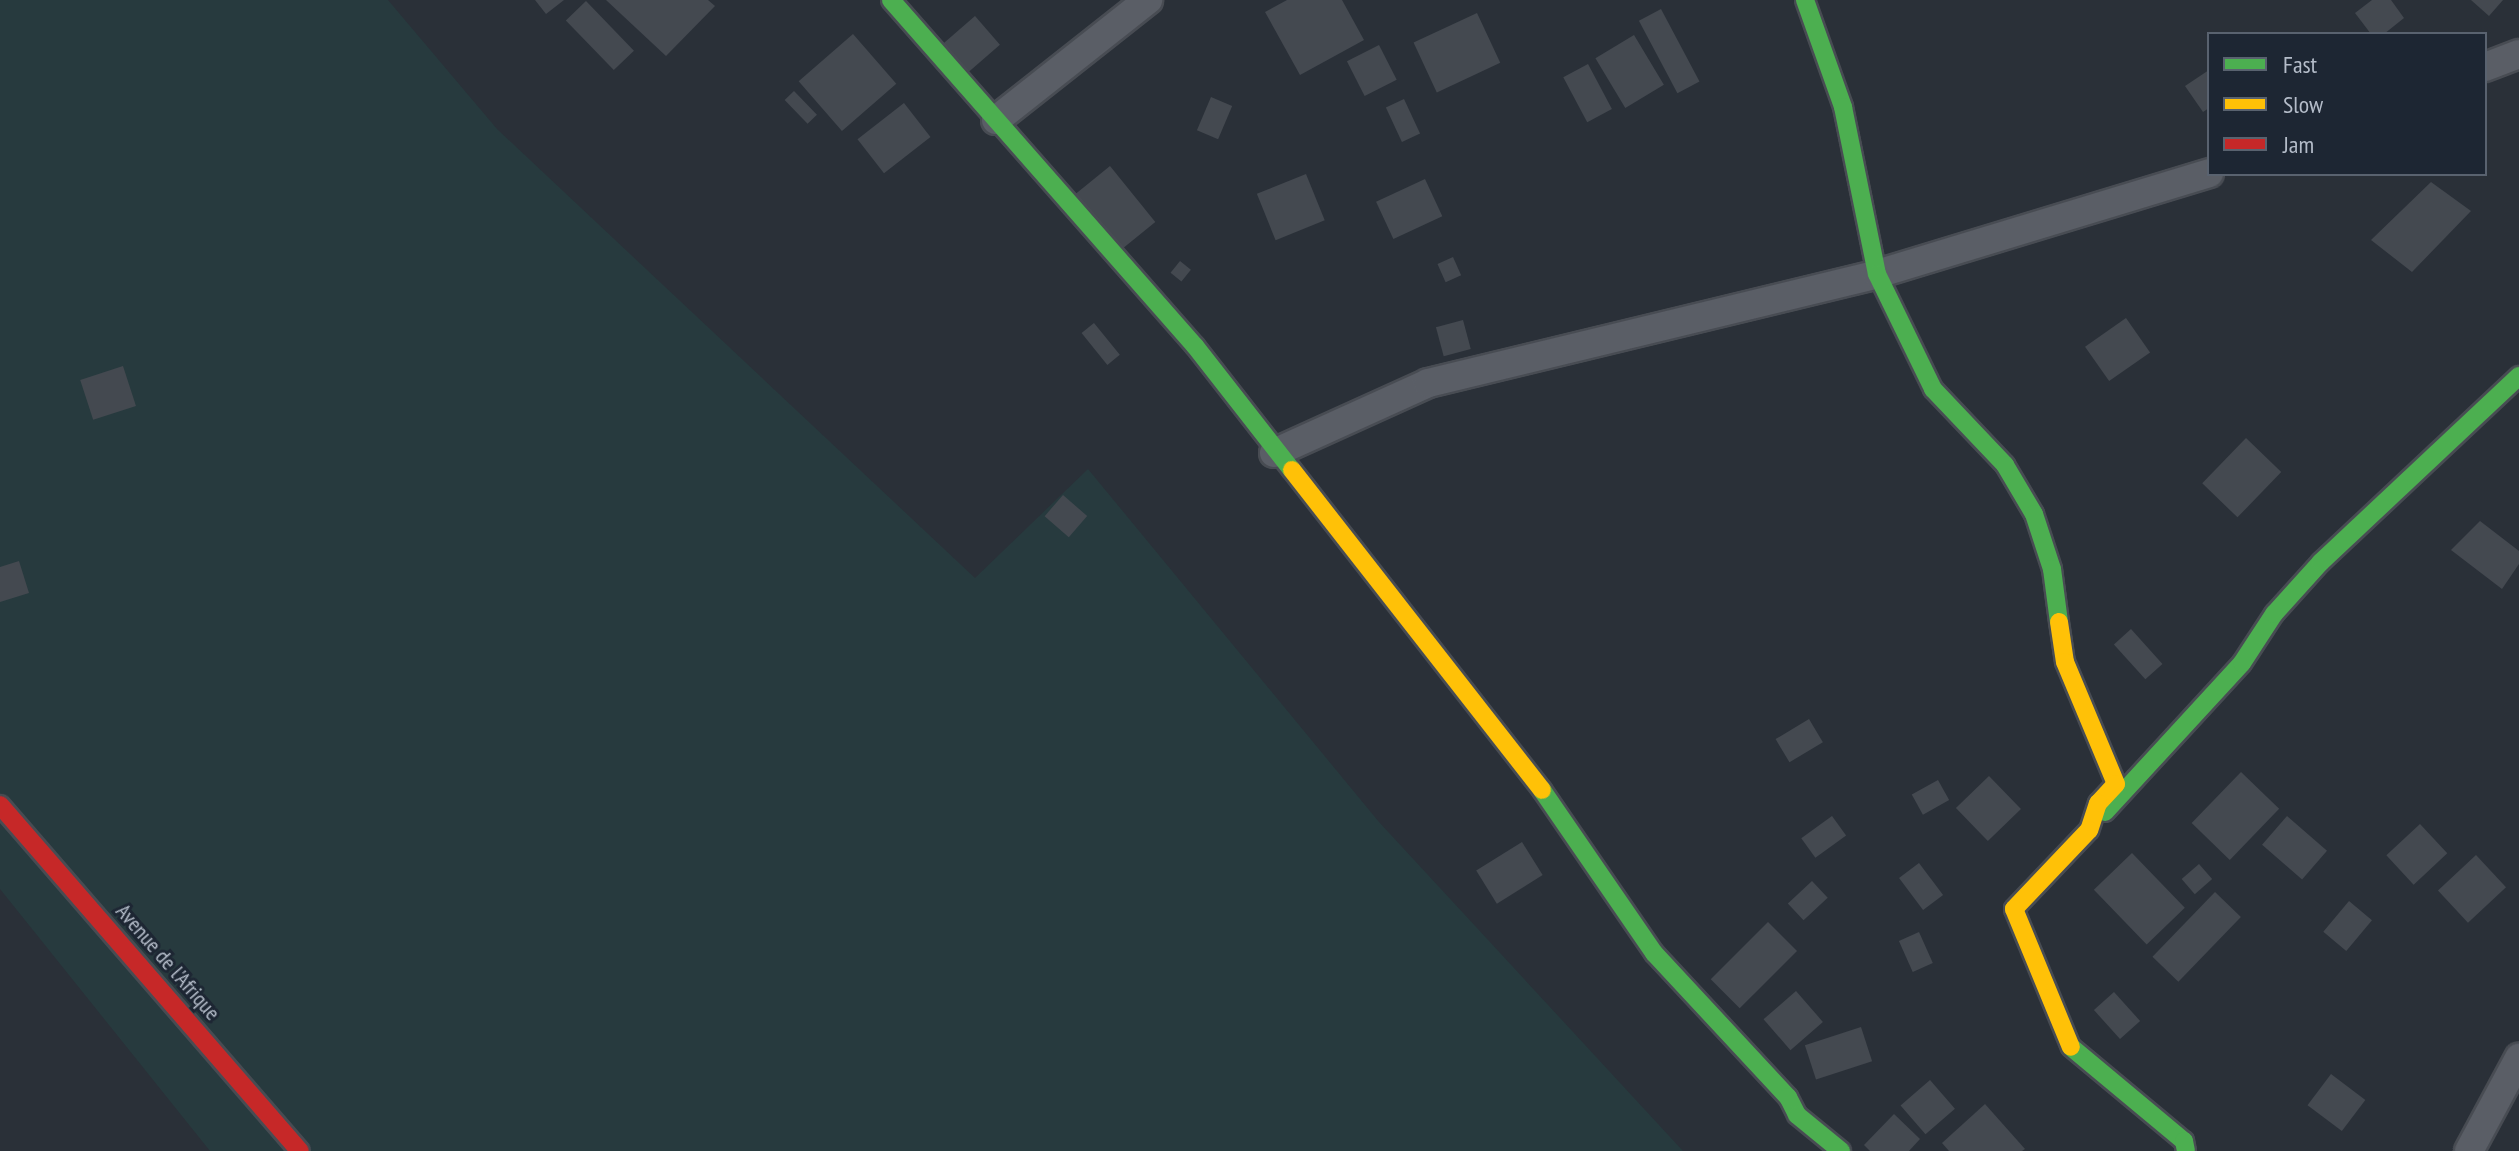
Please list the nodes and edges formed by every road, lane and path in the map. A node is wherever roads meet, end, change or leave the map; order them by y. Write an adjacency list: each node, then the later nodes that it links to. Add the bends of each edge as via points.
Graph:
1 (891, 0): 6 (street)
2 (1148, 0): 6 (street)
3 (1805, 0): 8 (street, via 1843,107)
4 (2519, 54): 5 (street)
5 (2487, 66)
6 (996, 120): 10 (street, via 1195,346)
7 (2207, 174): 8 (street)
8 (1877, 274): 10 (street, via 1428,383); 12 (street, via 1933,389 2005,465 2034,514 2052,569 2065,662 2116,784 2098,803)
9 (2519, 376): 12 (street, via 2321,562 2274,614 2242,663)
10 (1274, 453): 15 (street, via 1531,775 1654,953 1788,1097 1797,1115)
11 (0, 805): 14 (street, Avenue de l'Afrique)
12 (2089, 830): 16 (street, via 2014,909 2072,1049 2184,1141)
13 (2519, 1058): 17 (street)
14 (300, 1151)
15 (1841, 1151)
16 (2186, 1151)
17 (2469, 1151)

